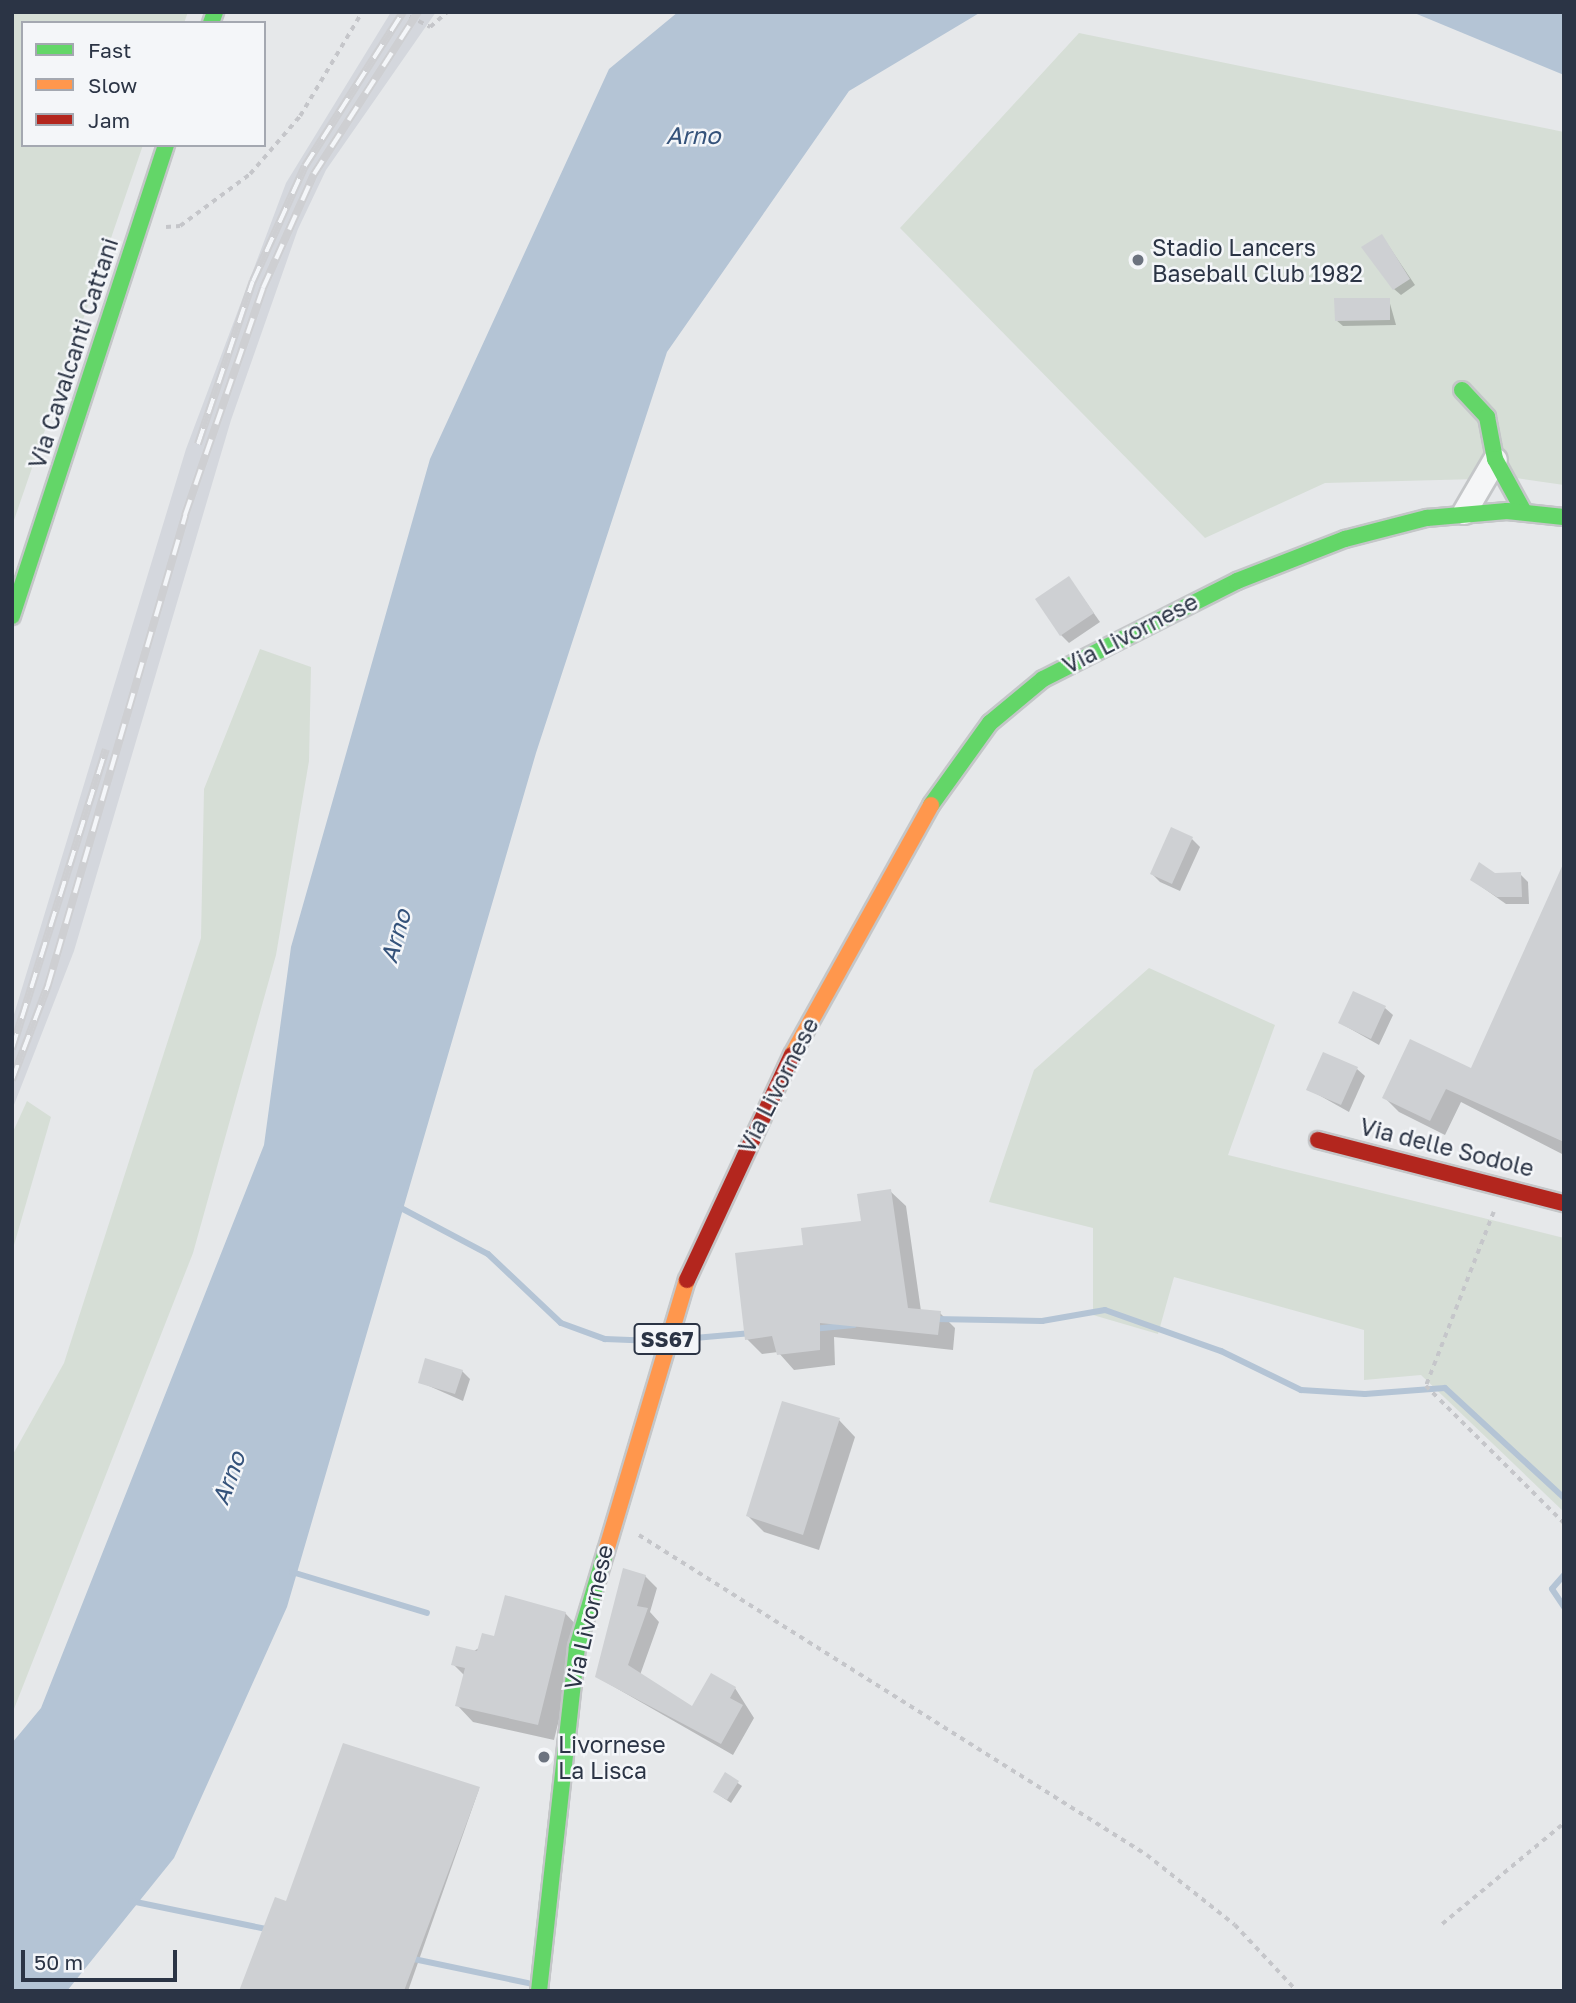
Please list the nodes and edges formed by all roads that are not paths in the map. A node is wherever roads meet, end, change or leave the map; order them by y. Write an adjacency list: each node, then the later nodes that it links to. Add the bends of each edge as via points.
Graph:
1 (165, 147): 7 (main road, Via Cavalcanti Cattani)
2 (1462, 390): 3 (main road, via 1487,417)
3 (1495, 459): 4 (street); 5 (main road)
4 (1464, 512): 5 (main road, Via Livornese); 10 (main road, Via Livornese / SS67, via 1345,539 1142,624 1043,679 968,746 899,856 720,1199 687,1280 612,1518 577,1647)
5 (1524, 512): 6 (main road, Via Livornese)
6 (1564, 517)
7 (12, 616)
8 (1318, 1140): 9 (main road, Via delle Sodole, via 1506,1184)
9 (1564, 1203)
10 (539, 1991)

